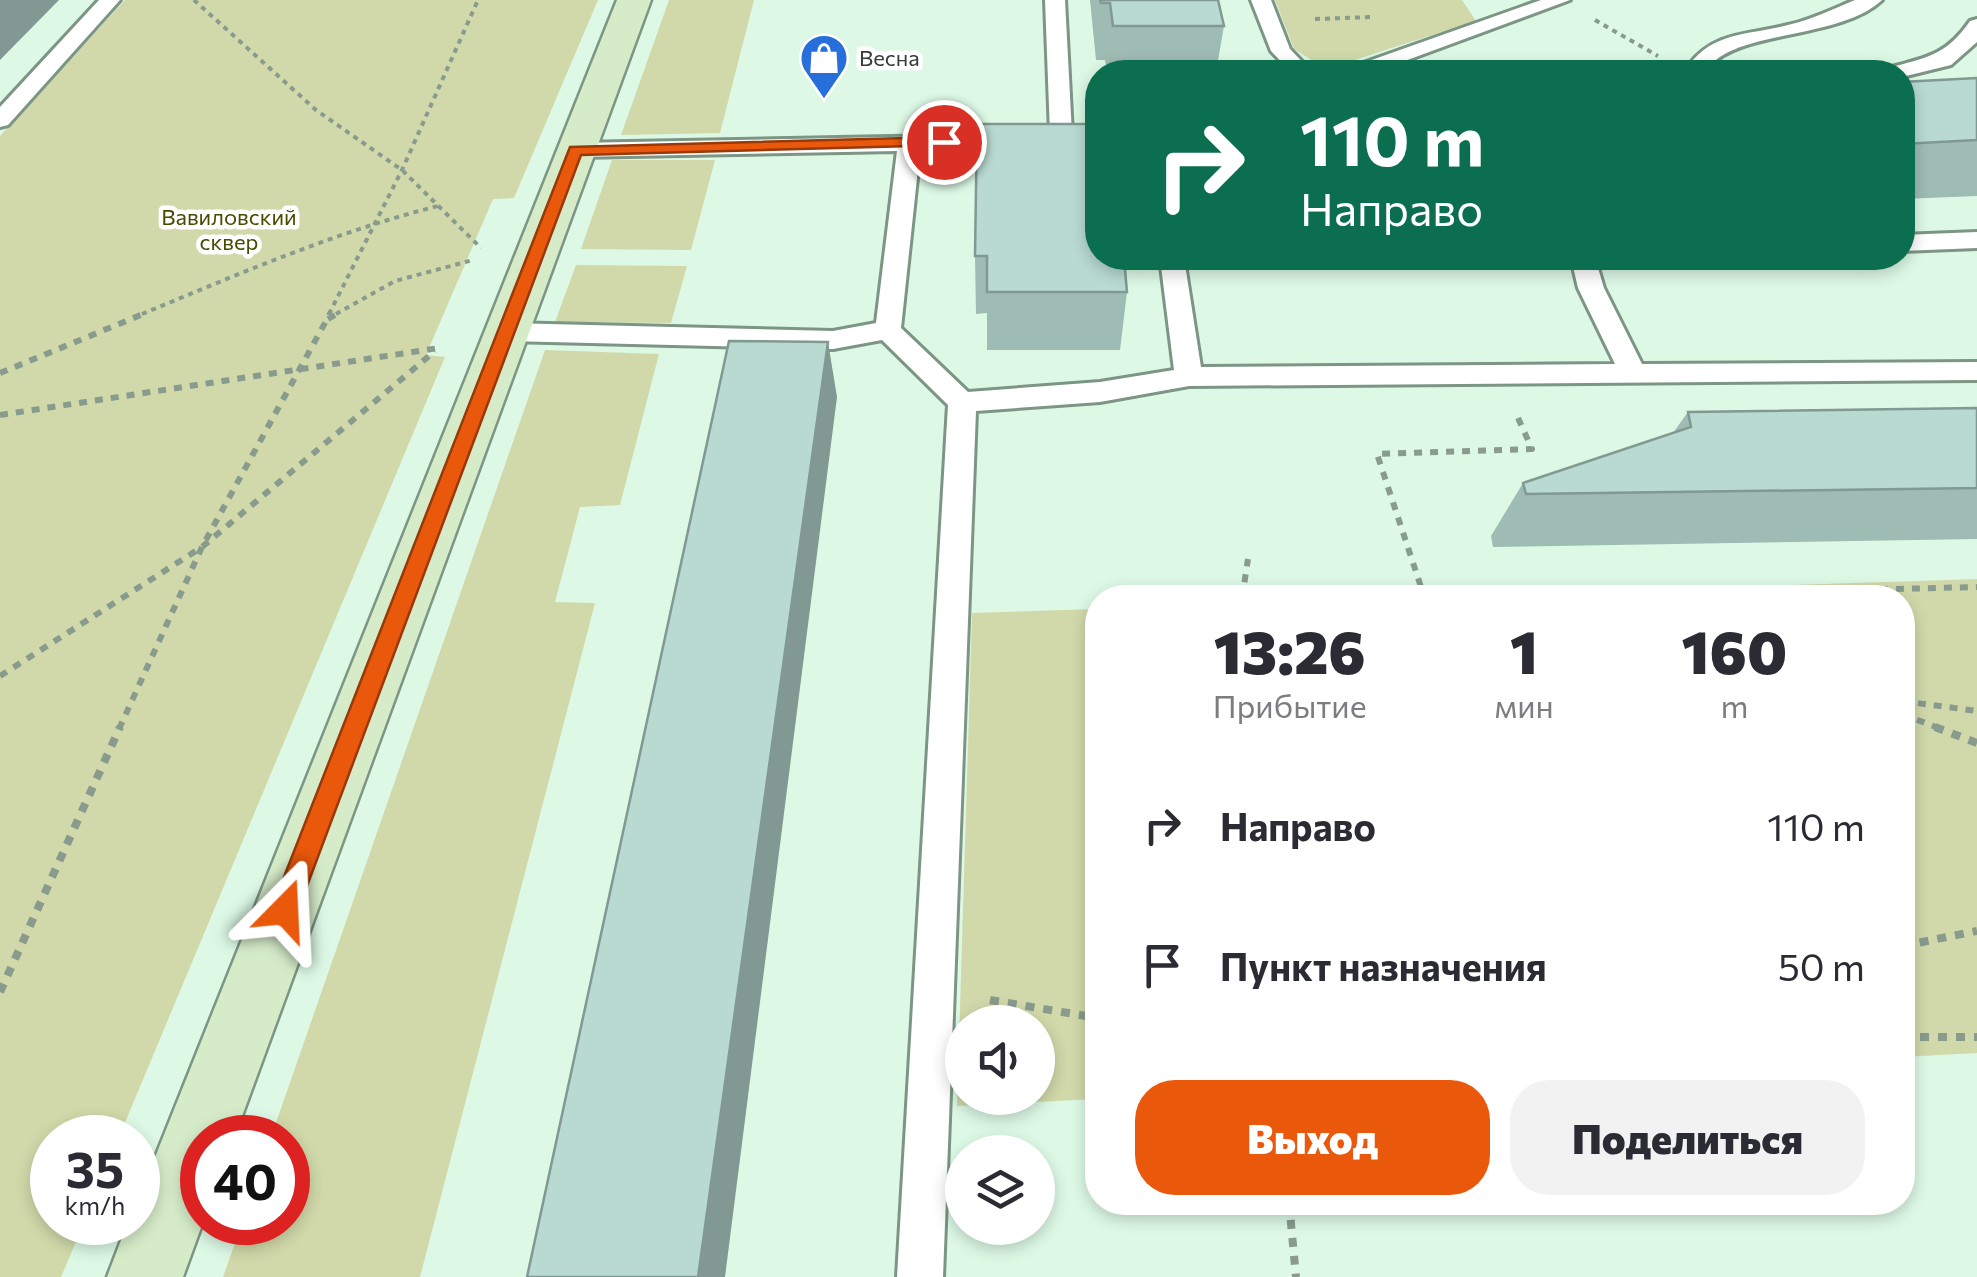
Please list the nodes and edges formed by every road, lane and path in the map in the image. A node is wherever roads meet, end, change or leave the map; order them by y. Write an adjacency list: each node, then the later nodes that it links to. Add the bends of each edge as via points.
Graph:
1 (110, 0): 19 (lane)
2 (194, 0): 24 (path, via 316,110)
3 (478, 0): 24 (path)
4 (634, 0): 23 (street)
5 (1055, 0): 20 (lane)
6 (1261, 0): 14 (lane)
7 (1559, 0): 11 (lane); 16 (path)
8 (1872, 0): 17 (lane, via 1796,30 1725,43)
9 (1489, 4): 11 (lane)
10 (1381, 16): 12 (path)
11 (1511, 17): 15 (lane)
12 (1324, 19)
13 (1977, 25): 18 (lane, via 1957,56)
14 (1290, 60)
15 (1390, 60)
16 (1666, 60)
17 (1704, 60)
18 (1915, 70)
19 (0, 120)
20 (1061, 138): 21 (lane); 22 (lane)
21 (1085, 139)
22 (909, 143): 23 (lane); 34 (lane)
23 (575, 150): 35 (street)
24 (402, 170): 25 (path); 26 (path)
25 (438, 206): 26 (path); 29 (path)
26 (376, 222): 33 (path); 39 (path)
27 (1977, 240): 28 (lane)
28 (1915, 242)
29 (482, 248)
30 (477, 259): 33 (path, via 395,281)
31 (1174, 270): 40 (lane)
32 (1586, 270): 38 (lane)
33 (327, 320): 36 (path)
34 (888, 330): 35 (lane, via 832,340); 42 (lane)
35 (504, 332): 63 (street)
36 (301, 371): 43 (path); 44 (path); 44 (path, via 439,348)
37 (1977, 371): 38 (lane)
38 (1633, 373): 41 (lane)
39 (0, 374)
40 (1188, 377): 41 (lane); 42 (lane, via 1100,392)
41 (1500, 377): 47 (path, via 1532,449 1377,454)
42 (962, 402): 57 (lane)
43 (0, 415)
44 (202, 547): 50 (path); 58 (path)
45 (1248, 559): 46 (path)
46 (1244, 585)
47 (1420, 585)
48 (1977, 587): 49 (path)
49 (1915, 589)
50 (0, 676)
51 (1915, 703): 52 (path)
52 (1977, 710)
53 (1915, 719): 54 (path)
54 (1977, 744)
55 (1977, 931): 56 (path)
56 (1915, 943)
57 (934, 990): 59 (path); 64 (lane)
58 (0, 992)
59 (1085, 1016)
60 (1915, 1037): 61 (path)
61 (1977, 1037)
62 (1290, 1215): 65 (path)
63 (145, 1277)
64 (920, 1277)
65 (1296, 1277)

